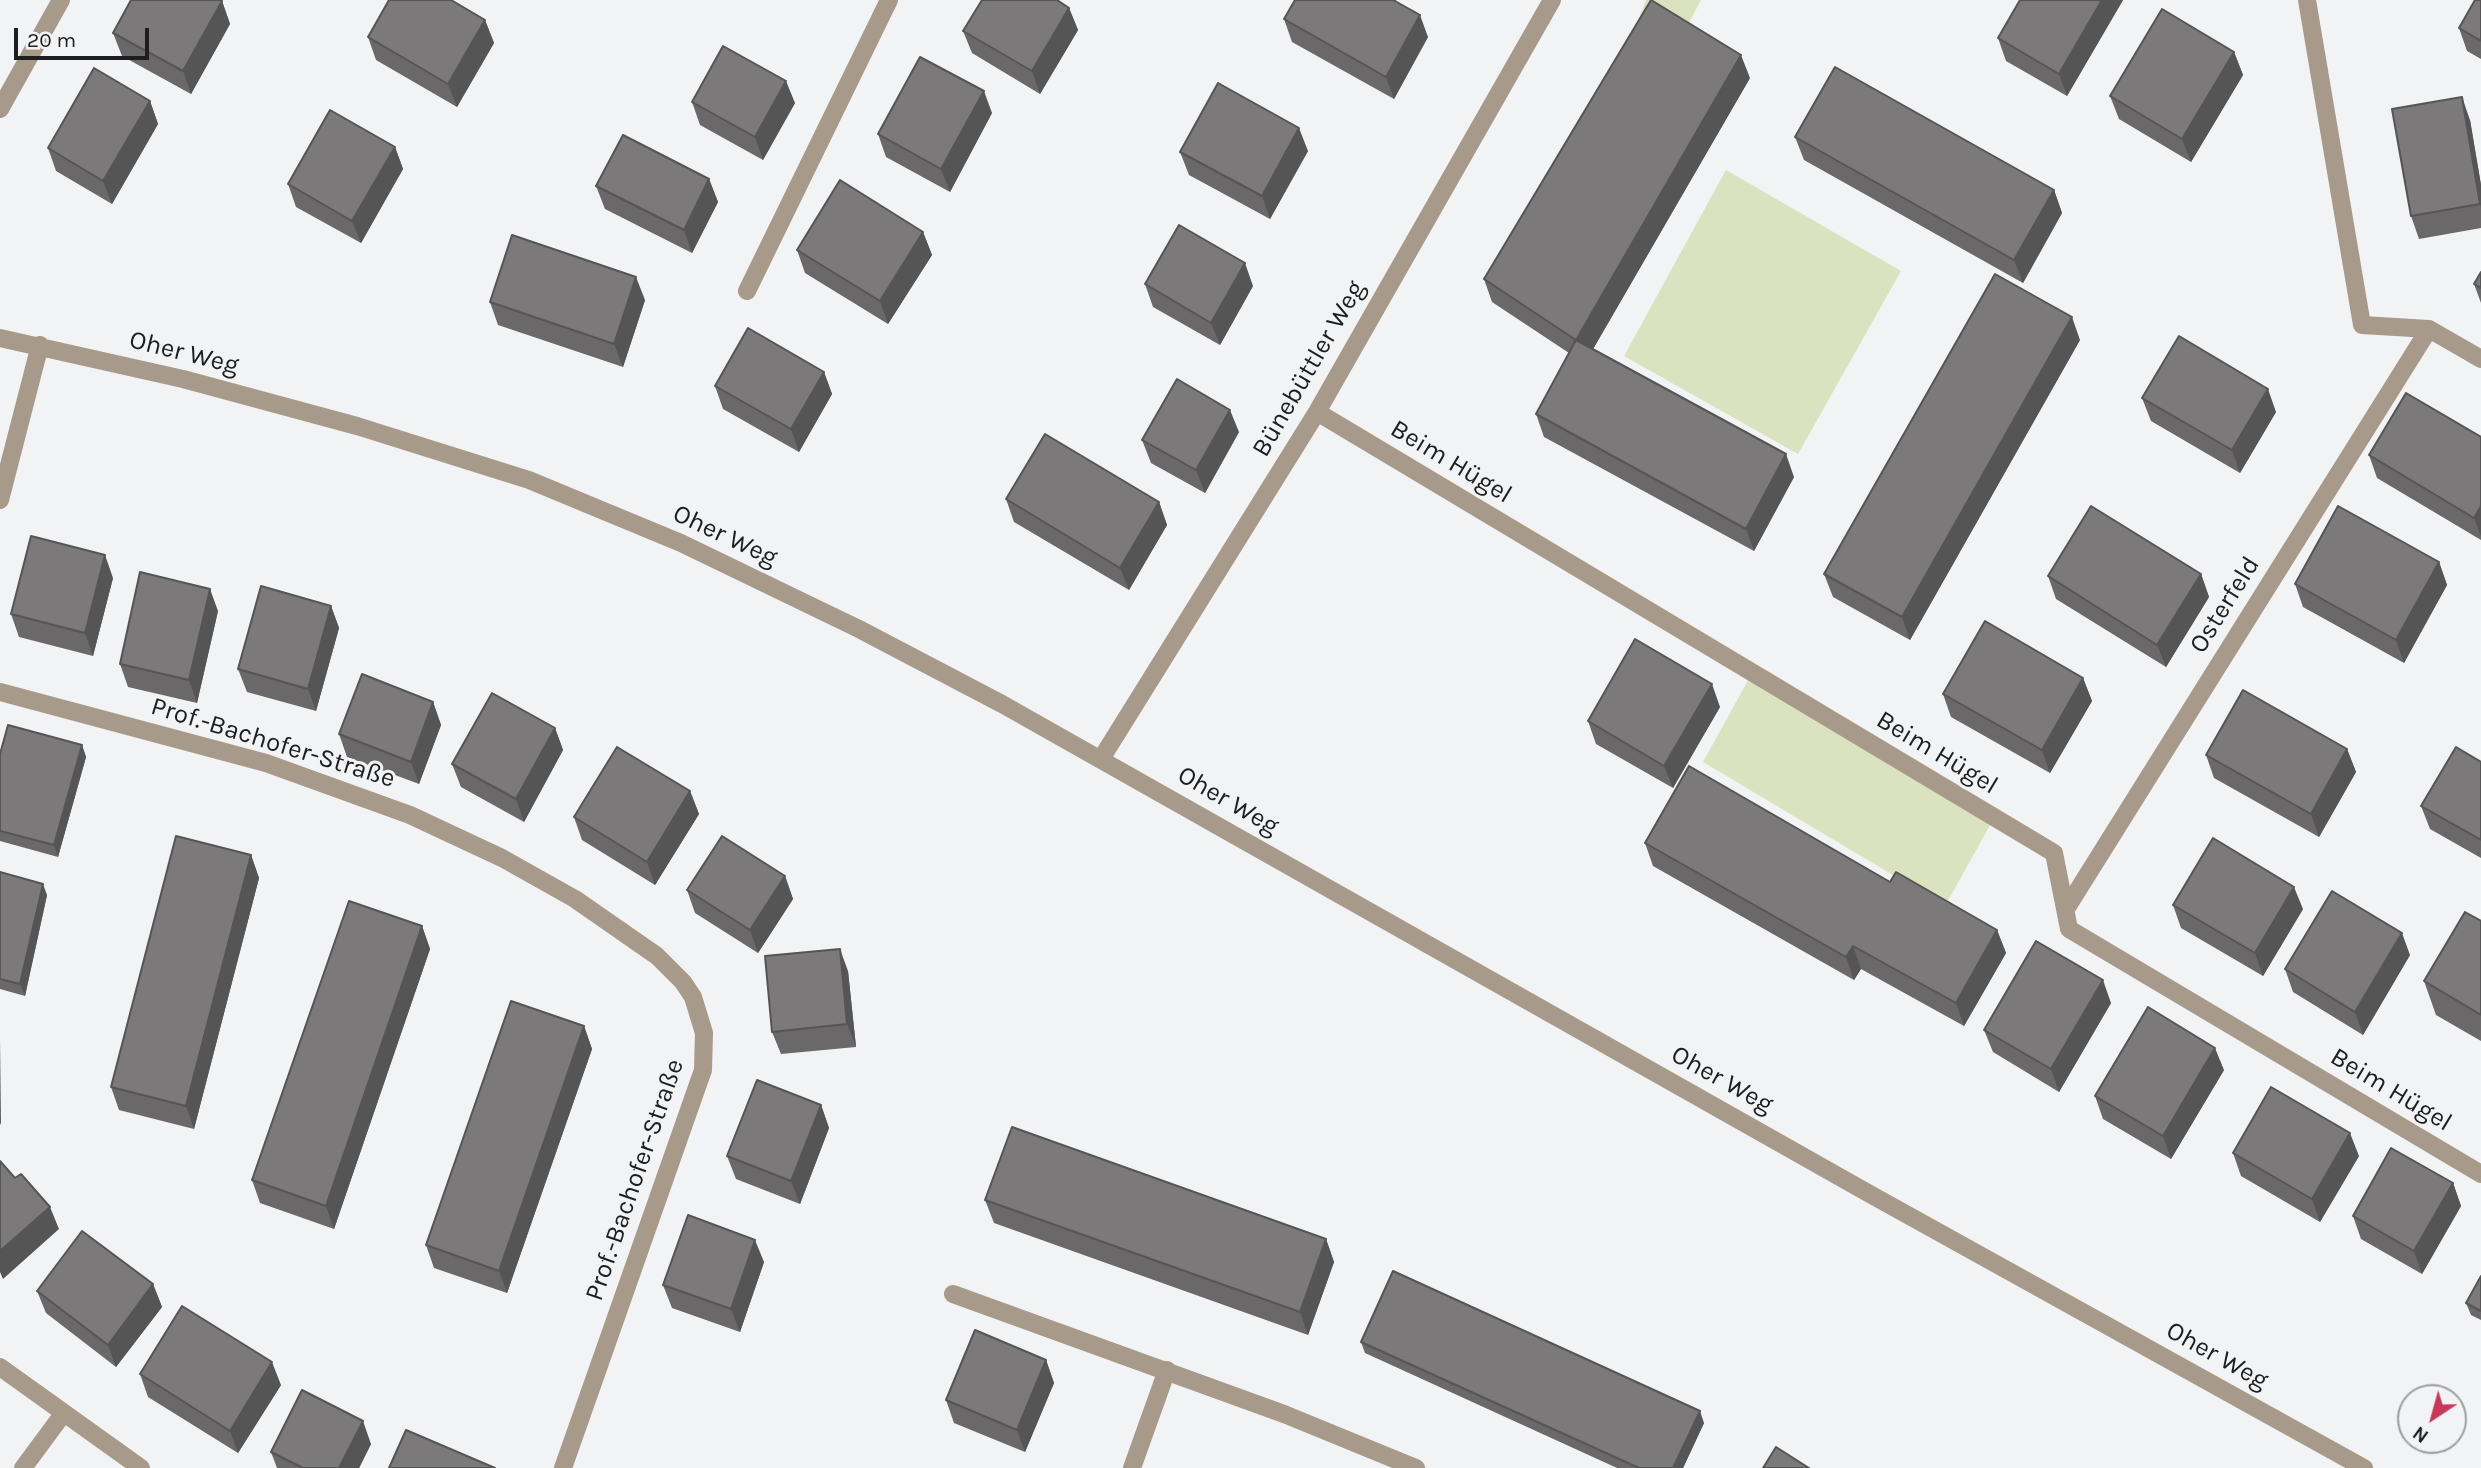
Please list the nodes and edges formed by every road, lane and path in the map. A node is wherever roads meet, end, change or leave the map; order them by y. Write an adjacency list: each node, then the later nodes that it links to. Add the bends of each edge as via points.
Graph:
1 (61, 0): 5 (street)
2 (888, 0): 6 (street)
3 (1552, 0): 11 (street, Bünebüttler Weg)
4 (2307, 0): 7 (street, via 2362,325)
5 (0, 109)
6 (747, 291)
7 (2429, 329): 10 (street); 15 (street, Osterfeld)
8 (0, 338): 9 (street, Oher Weg)
9 (40, 345): 12 (street); 14 (street, Oher Weg, via 357,426 529,480 681,543 859,629)
10 (2481, 359)
11 (1317, 412): 14 (street, Bünebüttler Weg); 15 (street, Beim Hügel, via 2054,853)
12 (0, 500)
13 (0, 692): 23 (street, Prof.-Bachofer-Straße, via 266,763 410,815 575,899 657,956 683,982 693,997 704,1033 703,1070)
14 (1101, 759): 26 (street, Oher Weg)
15 (2066, 909): 16 (street, Beim Hügel, via 2069,929)
16 (2481, 1174)
17 (953, 1294): 19 (street)
18 (0, 1367): 20 (street)
19 (1167, 1370): 24 (street); 25 (street)
20 (63, 1414): 21 (street); 22 (street)
21 (23, 1468)
22 (141, 1468)
23 (563, 1468)
24 (1132, 1468)
25 (1416, 1468)
26 (2364, 1468)

